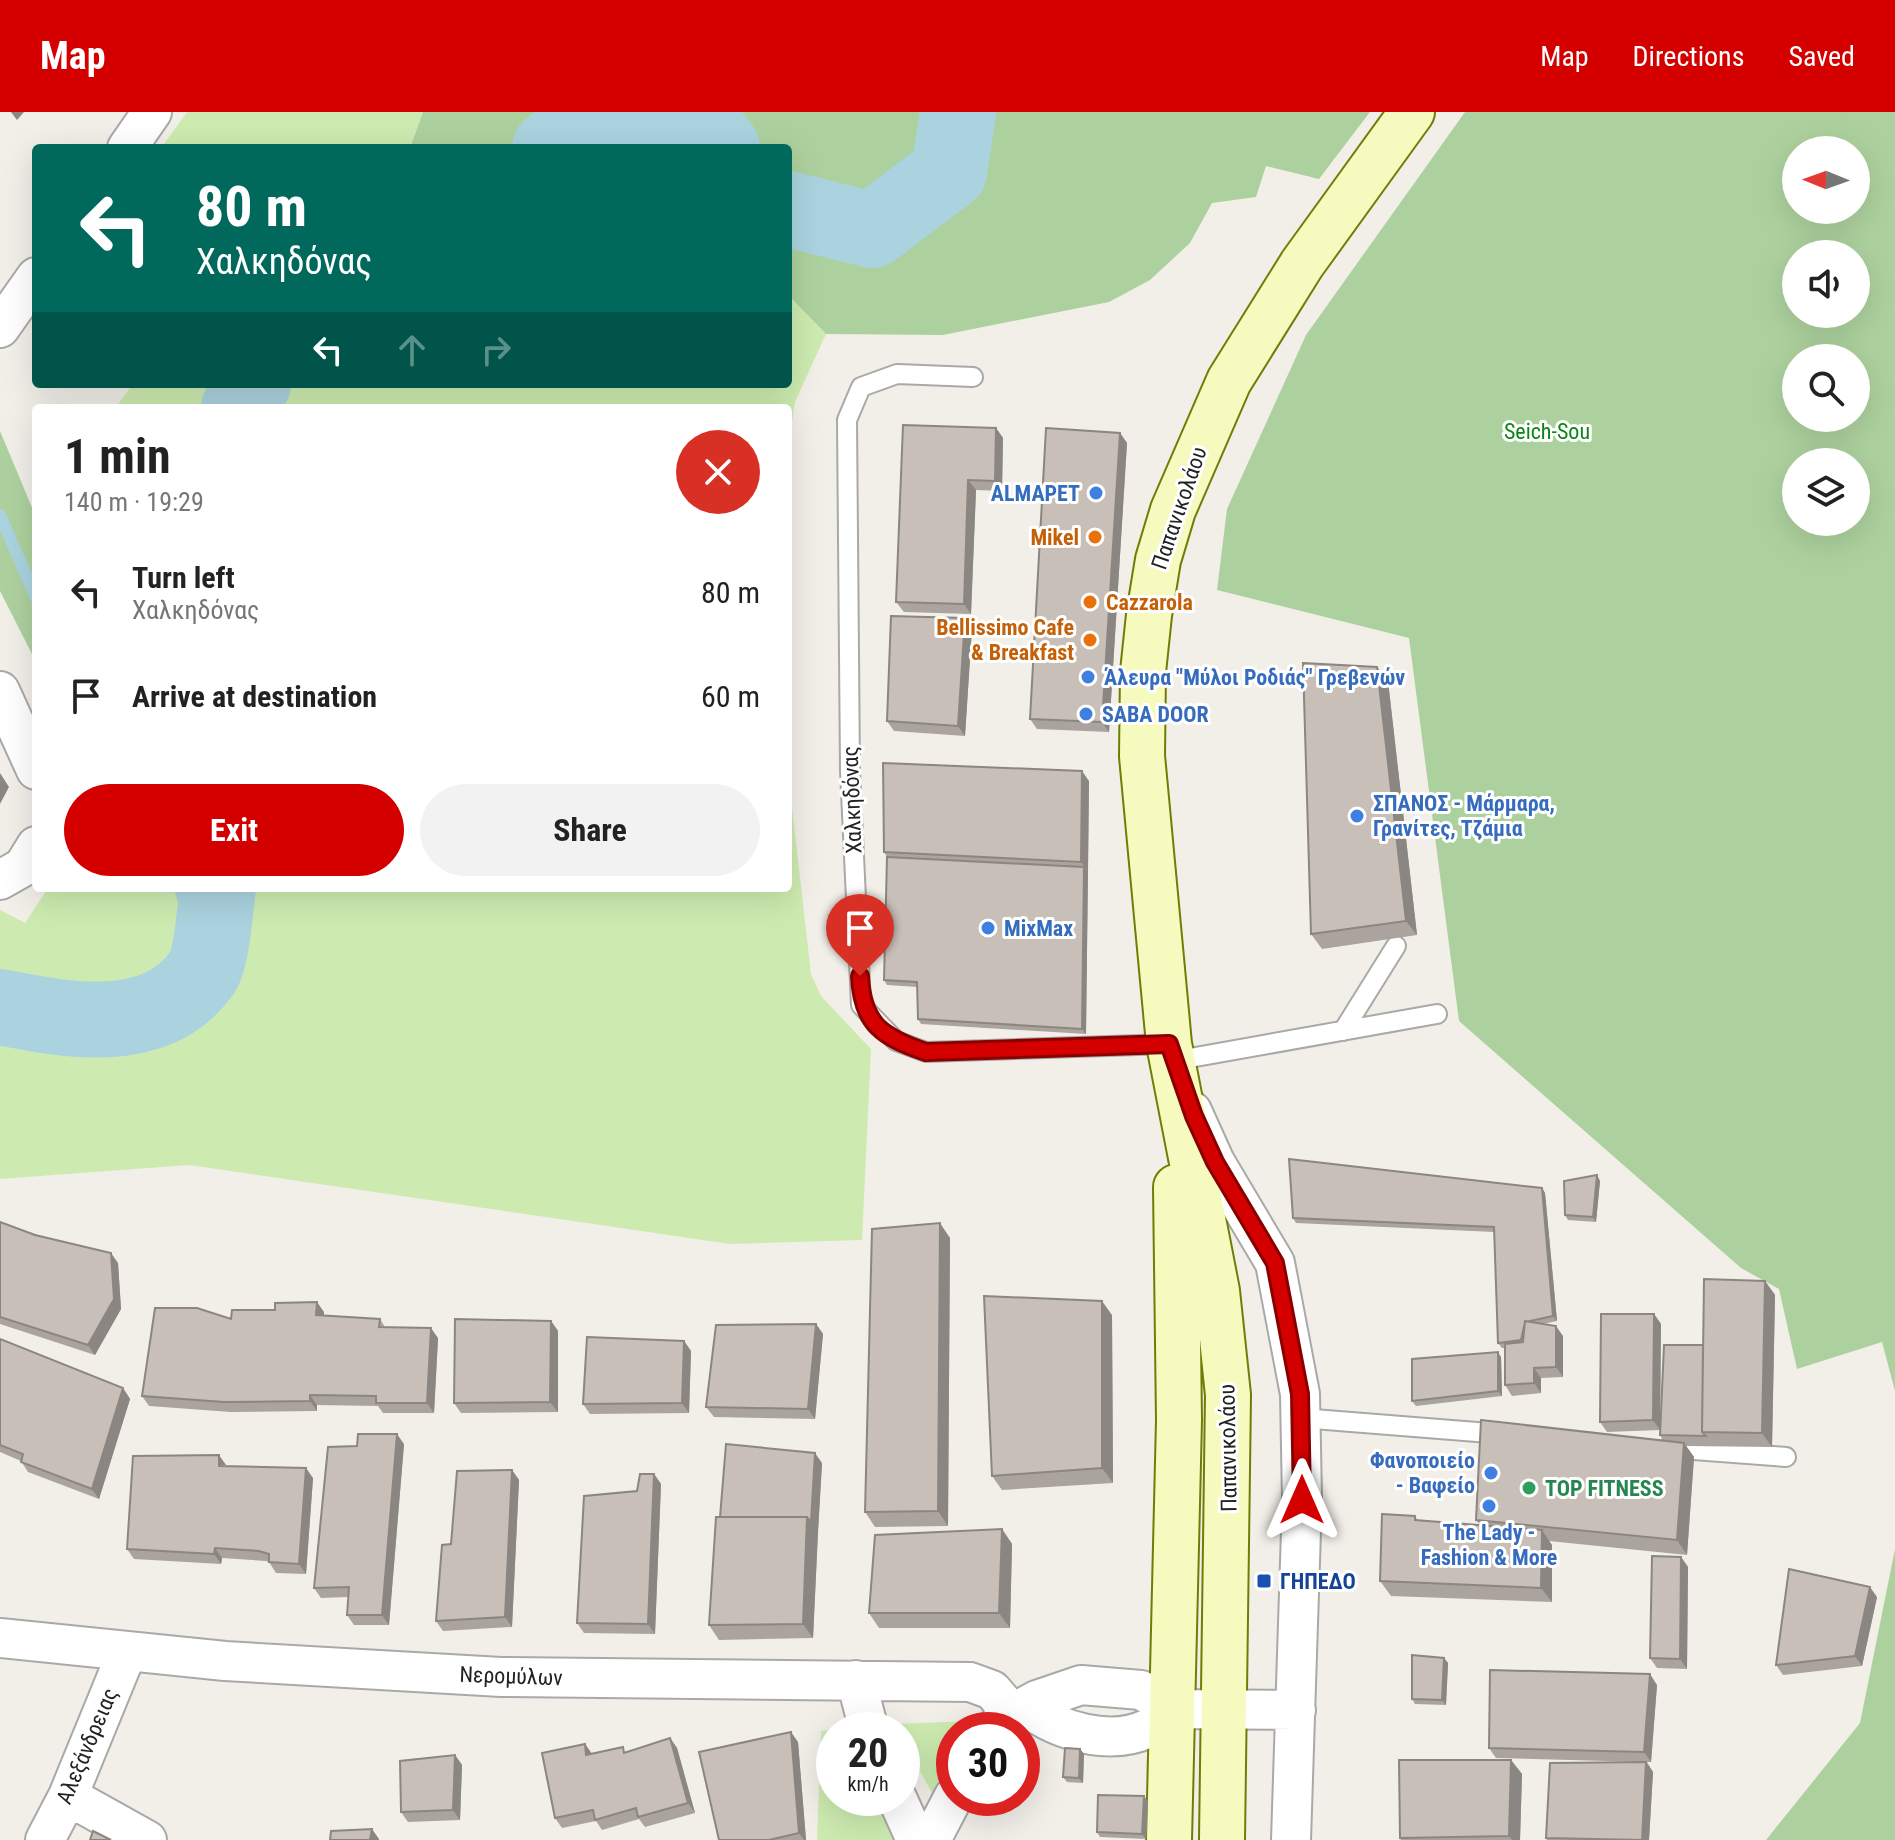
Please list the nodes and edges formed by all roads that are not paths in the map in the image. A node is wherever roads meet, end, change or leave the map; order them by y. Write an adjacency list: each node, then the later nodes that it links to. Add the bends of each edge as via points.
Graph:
1 (152, 112): 3 (street)
2 (1412, 112): 14 (main road, Παπανικολάου, via 1302,264 1241,361 1193,460 1158,560 1143,672 1142,756)
3 (130, 144)
4 (32, 283): 5 (street)
5 (0, 328)
6 (973, 377): 14 (lane, Χαλκηδόνας, via 897,374 861,387 847,420 850,771 861,1005 896,1041 926,1052)
7 (0, 691): 8 (street)
8 (32, 761)
9 (32, 852): 10 (street, via 23,867)
10 (0, 880)
11 (1396, 946): 13 (lane)
12 (1437, 1014): 13 (lane, Χαλκηδόνας)
13 (1343, 1031): 14 (lane, Χαλκηδόνας)
14 (1171, 1052): 15 (street, via 1215,1162 1275,1263 1294,1352); 22 (main road, Παπανικολάου, via 1179,1275); 23 (main road, Παπανικολάου, via 1211,1254 1226,1364)
15 (1301, 1418): 16 (lane); 24 (street)
16 (1520, 1436)
17 (1645, 1446): 18 (lane)
18 (1786, 1457)
19 (0, 1638): 20 (street, Νερομύλων)
20 (127, 1652): 21 (street, Νερομύλων, via 501,1677); 28 (street, Αλεξάνδρειας)
21 (856, 1680): 25 (street); 26 (street, Νερομύλων, via 982,1685 998,1695)
22 (1174, 1709): 23 (street); 27 (street, Νερομύλων, via 1143,1730 1108,1734); 35 (main road, Παπανικολάου)
23 (1226, 1709): 24 (street); 36 (main road, Παπανικολάου)
24 (1296, 1710): 37 (street)
25 (864, 1712)
26 (1008, 1712)
27 (1040, 1723)
28 (68, 1796): 31 (street, Αλεξάνδρειας); 32 (street)
29 (905, 1816): 33 (street)
30 (944, 1816): 34 (street)
31 (45, 1840)
32 (147, 1840)
33 (916, 1840)
34 (931, 1840)
35 (1169, 1840)
36 (1222, 1840)
37 (1291, 1840)

